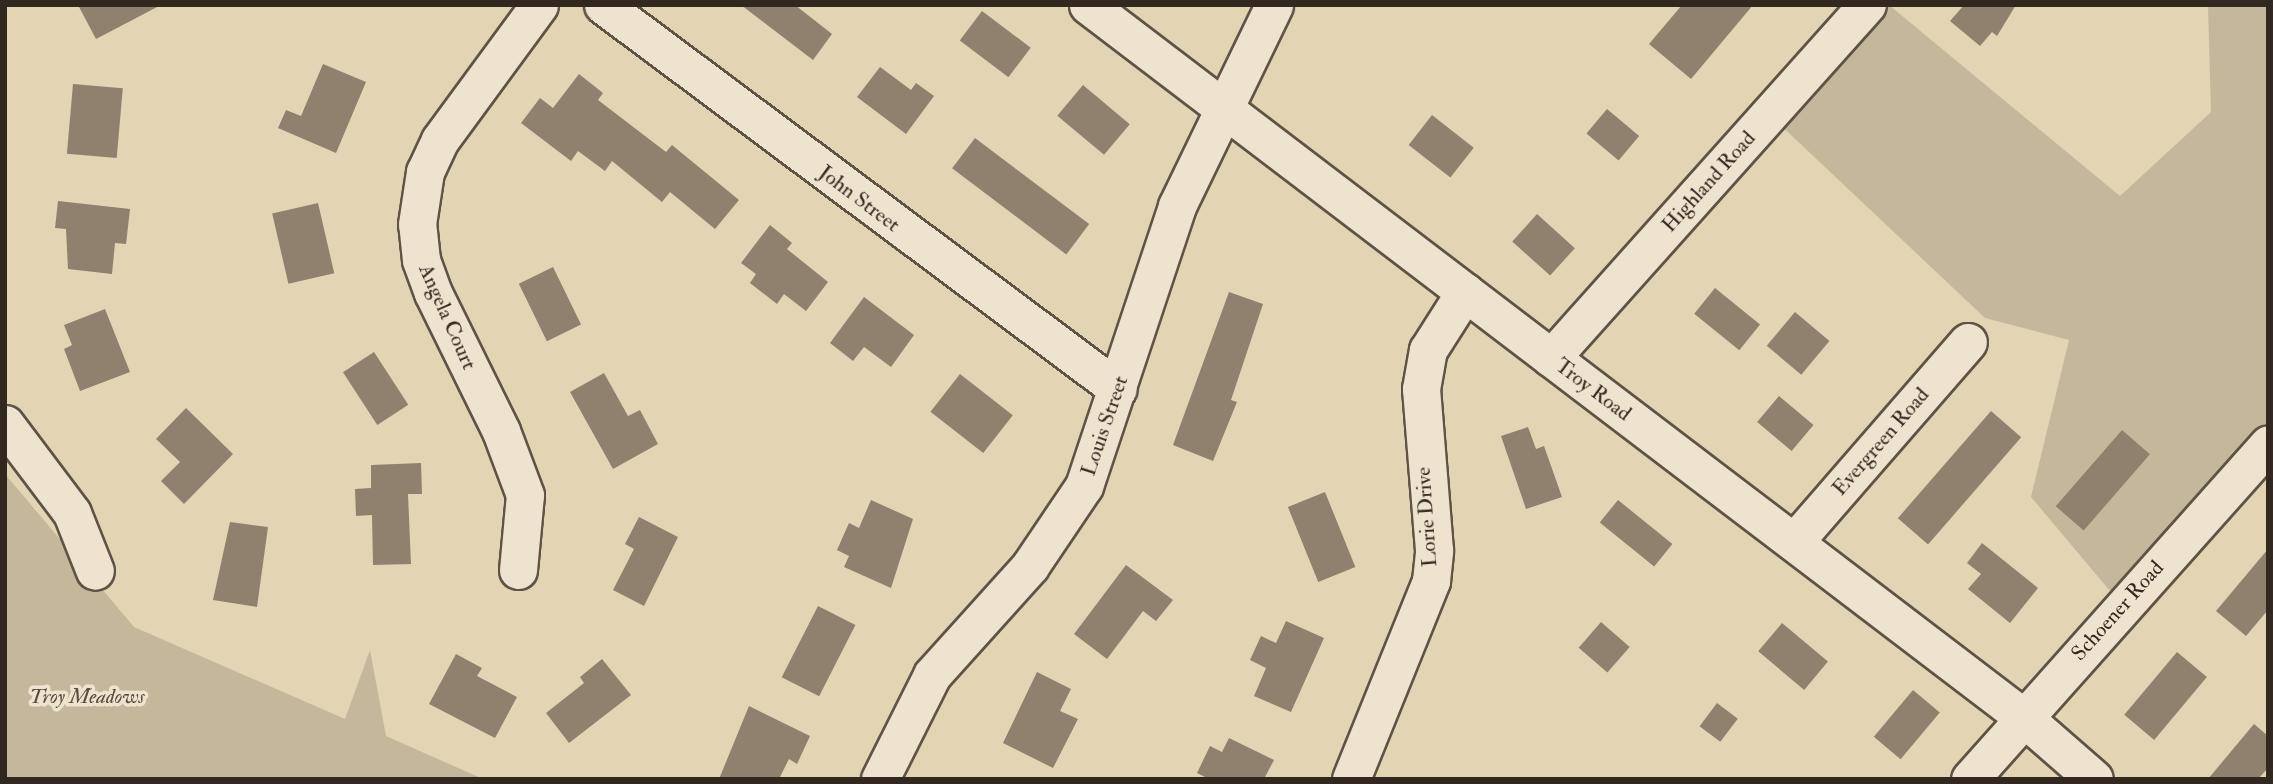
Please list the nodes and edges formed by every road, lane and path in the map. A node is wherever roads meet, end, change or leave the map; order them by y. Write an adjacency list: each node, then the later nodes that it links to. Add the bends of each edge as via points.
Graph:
1 (539, 5): 14 (street, Angela Court, via 440,140 425,172 416,224 421,260 433,293 501,431 525,495)
2 (603, 5): 10 (street, John Street)
3 (1088, 5): 6 (street, Troy Road)
4 (1274, 5): 6 (street, Louis Street)
5 (1867, 5): 9 (street, Highland Road)
6 (1225, 110): 7 (street, Troy Road); 10 (street, Louis Street, via 1177,206)
7 (1465, 292): 9 (street, Troy Road); 18 (street, Lorie Drive, via 1428,350 1421,389 1434,550 1431,581)
8 (1968, 342): 13 (street, Evergreen Road)
9 (1551, 358): 13 (street, Troy Road)
10 (1118, 389): 17 (street, Louis Street, via 1101,448 1061,527 932,675)
11 (5, 424): 15 (street, via 72,513)
12 (2268, 444): 16 (street, Schoener Road)
13 (1794, 542): 16 (street, Troy Road)
14 (518, 570)
15 (95, 571)
16 (2023, 717): 19 (street, Schoener Road); 20 (street, Troy Road)
17 (880, 779)
18 (1351, 779)
19 (1970, 779)
20 (2094, 779)

